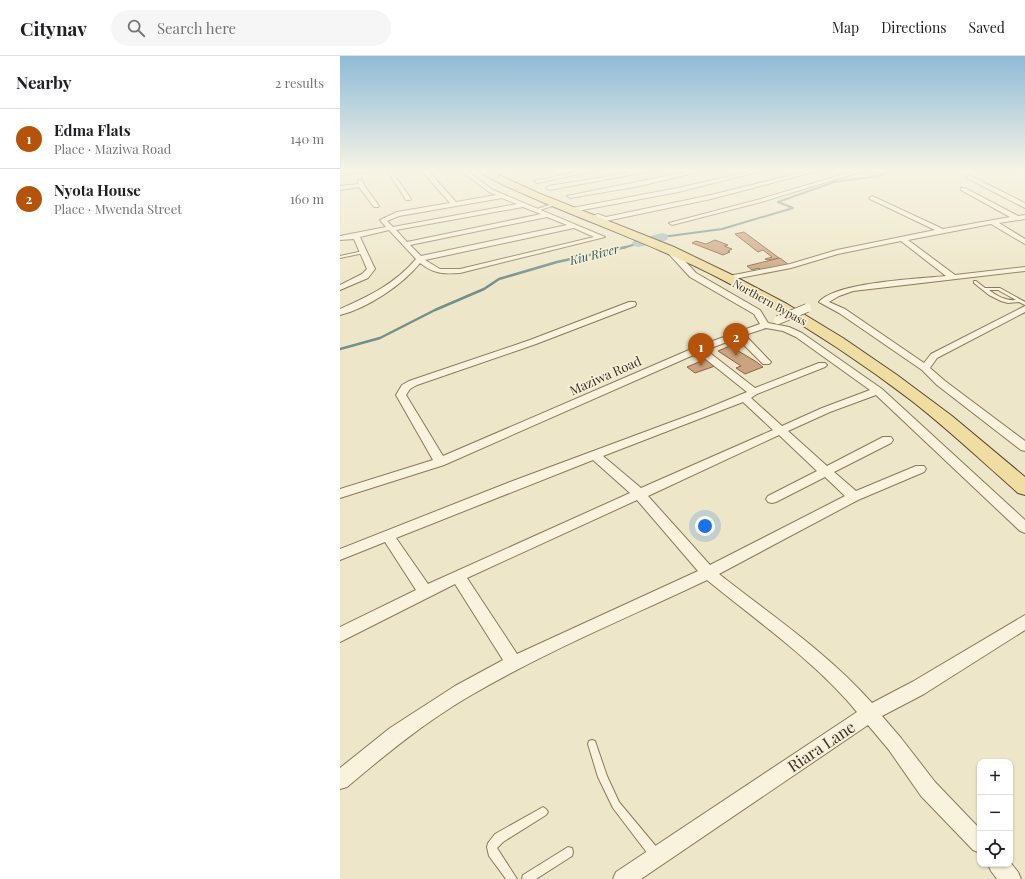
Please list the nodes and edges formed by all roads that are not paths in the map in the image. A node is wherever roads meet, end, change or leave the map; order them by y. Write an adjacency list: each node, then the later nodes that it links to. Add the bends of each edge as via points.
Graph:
1 (432, 208): 21 (street, via 383,220)
2 (504, 208): 21 (street)
3 (532, 208): 12 (street)
4 (541, 208): 12 (lane)
5 (568, 208): 13 (main road, Northern Bypass)
6 (581, 208): 13 (street)
7 (644, 208): 17 (street, via 606,219 598,216)
8 (717, 208): 14 (street)
9 (731, 208): 14 (street)
10 (894, 208): 23 (street)
11 (1003, 208): 16 (street)
12 (536, 210): 15 (street)
13 (572, 210): 17 (main road, Northern Bypass)
14 (719, 211): 19 (street)
15 (546, 215): 20 (street); 29 (street)
16 (1021, 217): 18 (street)
17 (591, 218): 30 (main road, Northern Bypass)
18 (992, 221): 23 (street); 24 (street)
19 (672, 223)
20 (574, 226): 33 (street); 33 (street, via 601,237 454,271 434,270)
21 (391, 229): 25 (street); 29 (street)
22 (1020, 230): 24 (street)
23 (942, 231): 27 (street)
24 (1008, 231): 28 (street)
25 (357, 236): 26 (street); 31 (street)
26 (340, 238)
27 (902, 239): 35 (street); 36 (street)
28 (1025, 242)
29 (406, 244): 33 (street)
30 (670, 250): 36 (main road, Northern Bypass); 45 (street, via 693,275 757,312)
31 (363, 252): 32 (lane); 38 (street, via 371,270)
32 (340, 256)
33 (420, 259): 44 (street, via 392,286)
34 (1025, 269): 35 (street, Maziwa Road)
35 (953, 277): 40 (street, Maziwa Road, via 852,289)
36 (729, 278): 60 (main road, Northern Bypass, via 811,325 890,378 918,398)
37 (975, 282): 39 (lane)
38 (340, 288)
39 (985, 289): 43 (lane, via 1002,300); 43 (lane, via 1000,288)
40 (823, 302): 45 (street, Maziwa Road, bridge); 50 (street, via 842,311)
41 (632, 304): 57 (street, via 533,342 427,377 406,387 401,395)
42 (1025, 304): 43 (lane)
43 (1023, 305): 50 (street, via 934,356)
44 (340, 312)
45 (765, 325): 46 (street, Maziwa Road); 51 (street, via 786,328 799,335)
46 (739, 335): 47 (street, Maziwa Road); 48 (street)
47 (699, 349): 52 (street, via 746,385); 57 (street, Maziwa Road)
48 (766, 362)
49 (822, 365): 52 (street)
50 (924, 368): 55 (street)
51 (878, 391): 53 (street); 65 (street)
52 (748, 395): 53 (street); 56 (street, via 705,414)
53 (781, 430): 59 (street); 62 (street)
54 (887, 440): 59 (street)
55 (1025, 447)
56 (594, 454): 62 (street); 66 (street)
57 (440, 462): 61 (street, Maziwa Road)
58 (920, 469): 63 (street)
59 (826, 471): 63 (street); 64 (street)
60 (1025, 488)
61 (340, 494)
62 (639, 494): 68 (street); 69 (street)
63 (854, 498): 68 (street)
64 (772, 499)
65 (1025, 528)
66 (388, 536): 67 (street); 70 (street)
67 (340, 555)
68 (708, 573): 73 (street); 74 (street, via 846,686)
69 (458, 576): 70 (street); 73 (street)
70 (425, 592): 72 (street)
71 (1025, 622): 74 (street, Riara Lane, via 918,688)
72 (340, 635)
73 (514, 663): 76 (street, via 420,717)
74 (870, 713): 78 (street, via 928,789); 80 (street, Riara Lane)
75 (592, 744): 80 (lane, via 616,805)
76 (340, 780)
77 (543, 812): 82 (lane, via 499,838 492,847)
78 (977, 841)
79 (568, 852): 83 (lane)
80 (656, 856): 84 (street, Riara Lane)
81 (1001, 867): 85 (street)
82 (512, 879)
83 (527, 879)
84 (623, 879)
85 (1011, 879)

